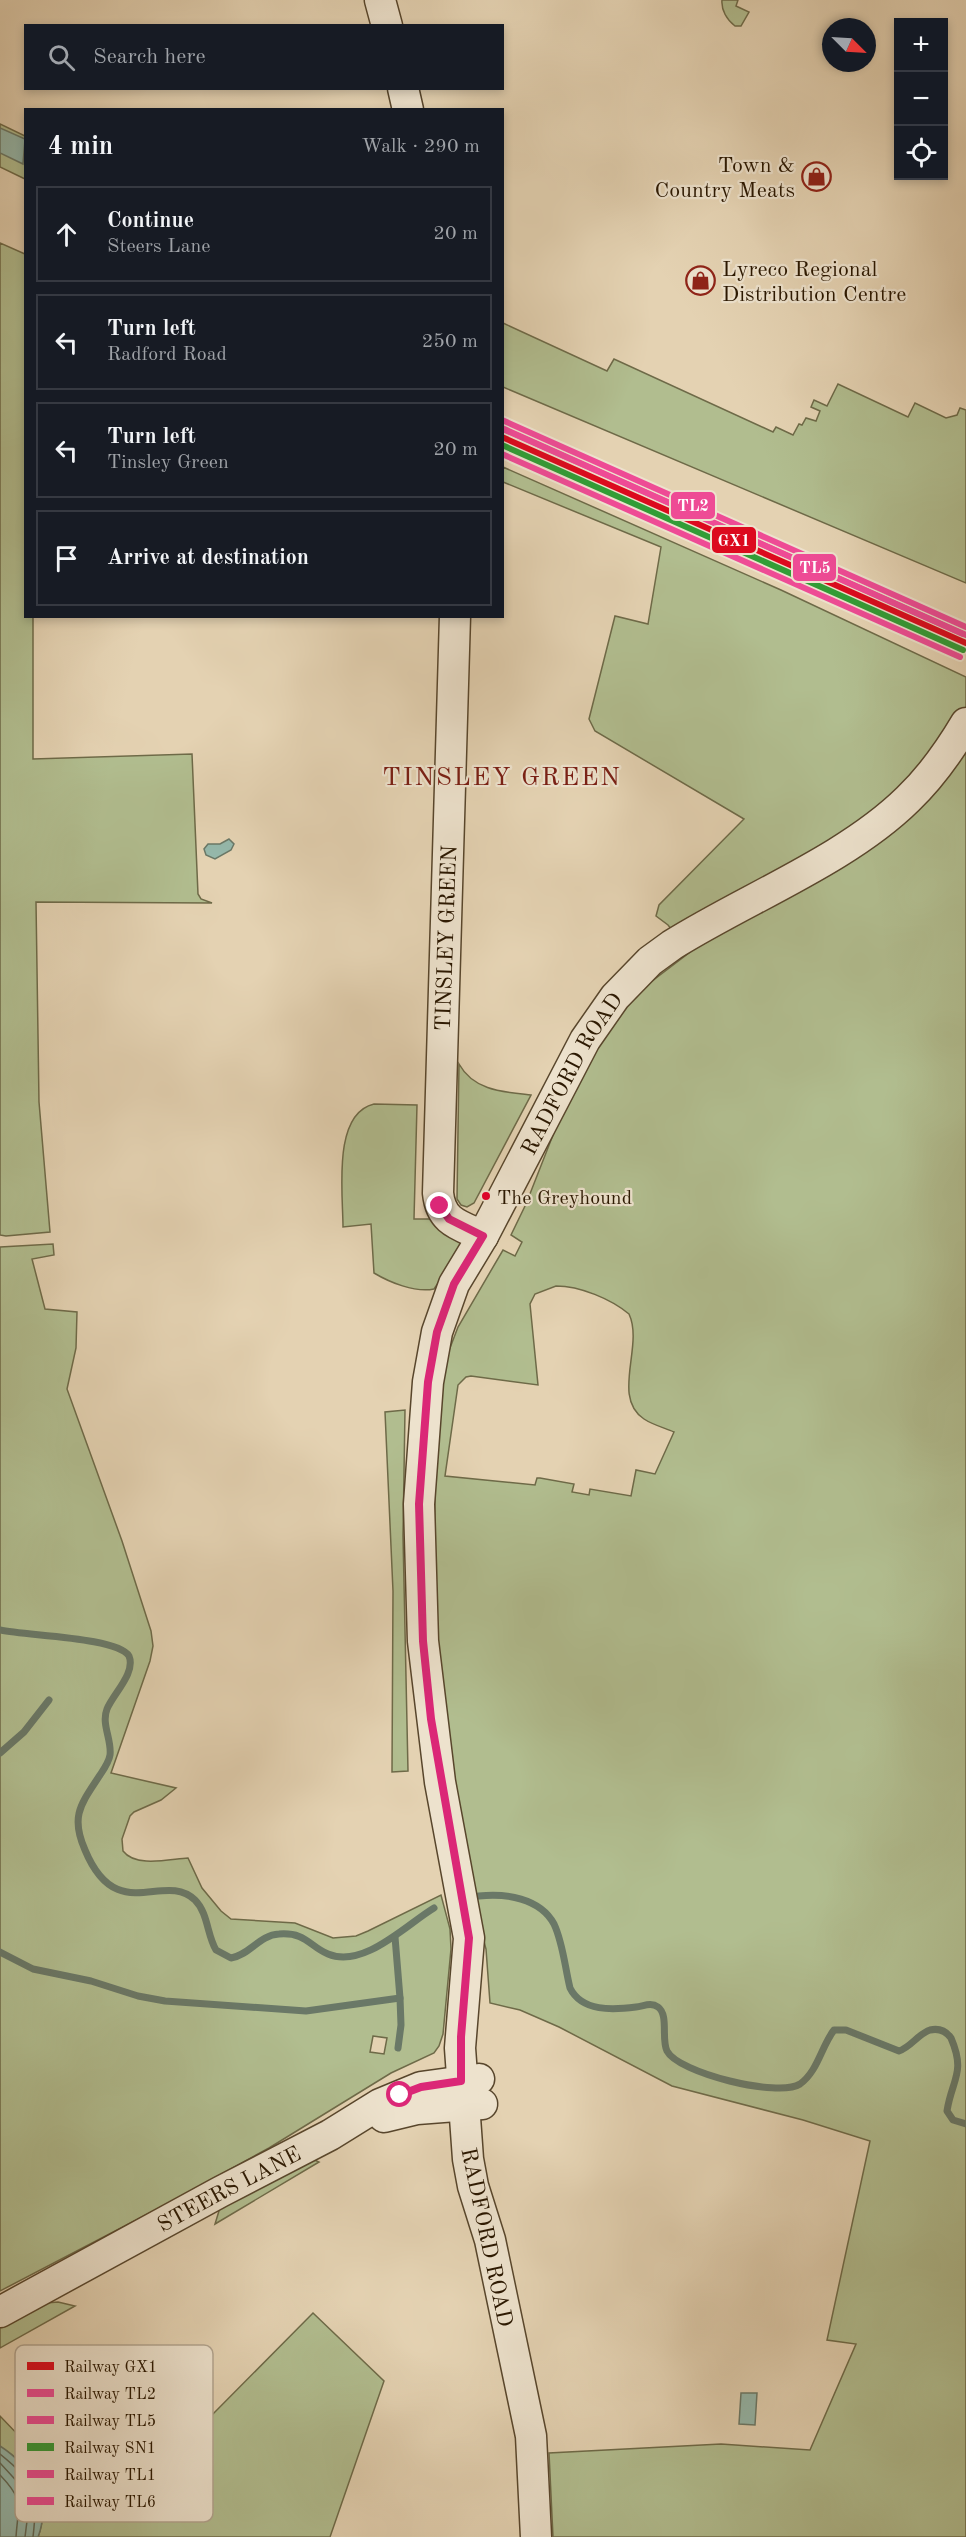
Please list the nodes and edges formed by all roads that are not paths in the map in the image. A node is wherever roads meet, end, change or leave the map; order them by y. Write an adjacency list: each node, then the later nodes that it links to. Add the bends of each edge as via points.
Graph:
1 (380, 0): 2 (street)
2 (386, 24)
3 (403, 90): 4 (street)
4 (408, 108)
5 (456, 618): 7 (street, TINSLEY GREEN, via 438,1193 445,1215)
6 (966, 723): 7 (street, RADFORD ROAD, via 926,779 874,827 680,940 650,961 632,980 606,1008 585,1040)
7 (483, 1236): 8 (street, RADFORD ROAD, via 454,1284 437,1332 428,1382 419,1504 423,1641 431,1719 467,1921 469,1949 461,2037)
8 (472, 2092): 9 (street, STEERS LANE, via 421,2087 410,2091 361,2114 330,2135); 10 (street, RADFORD ROAD, via 473,2187 492,2251 531,2436)
9 (0, 2312)
10 (536, 2537)

